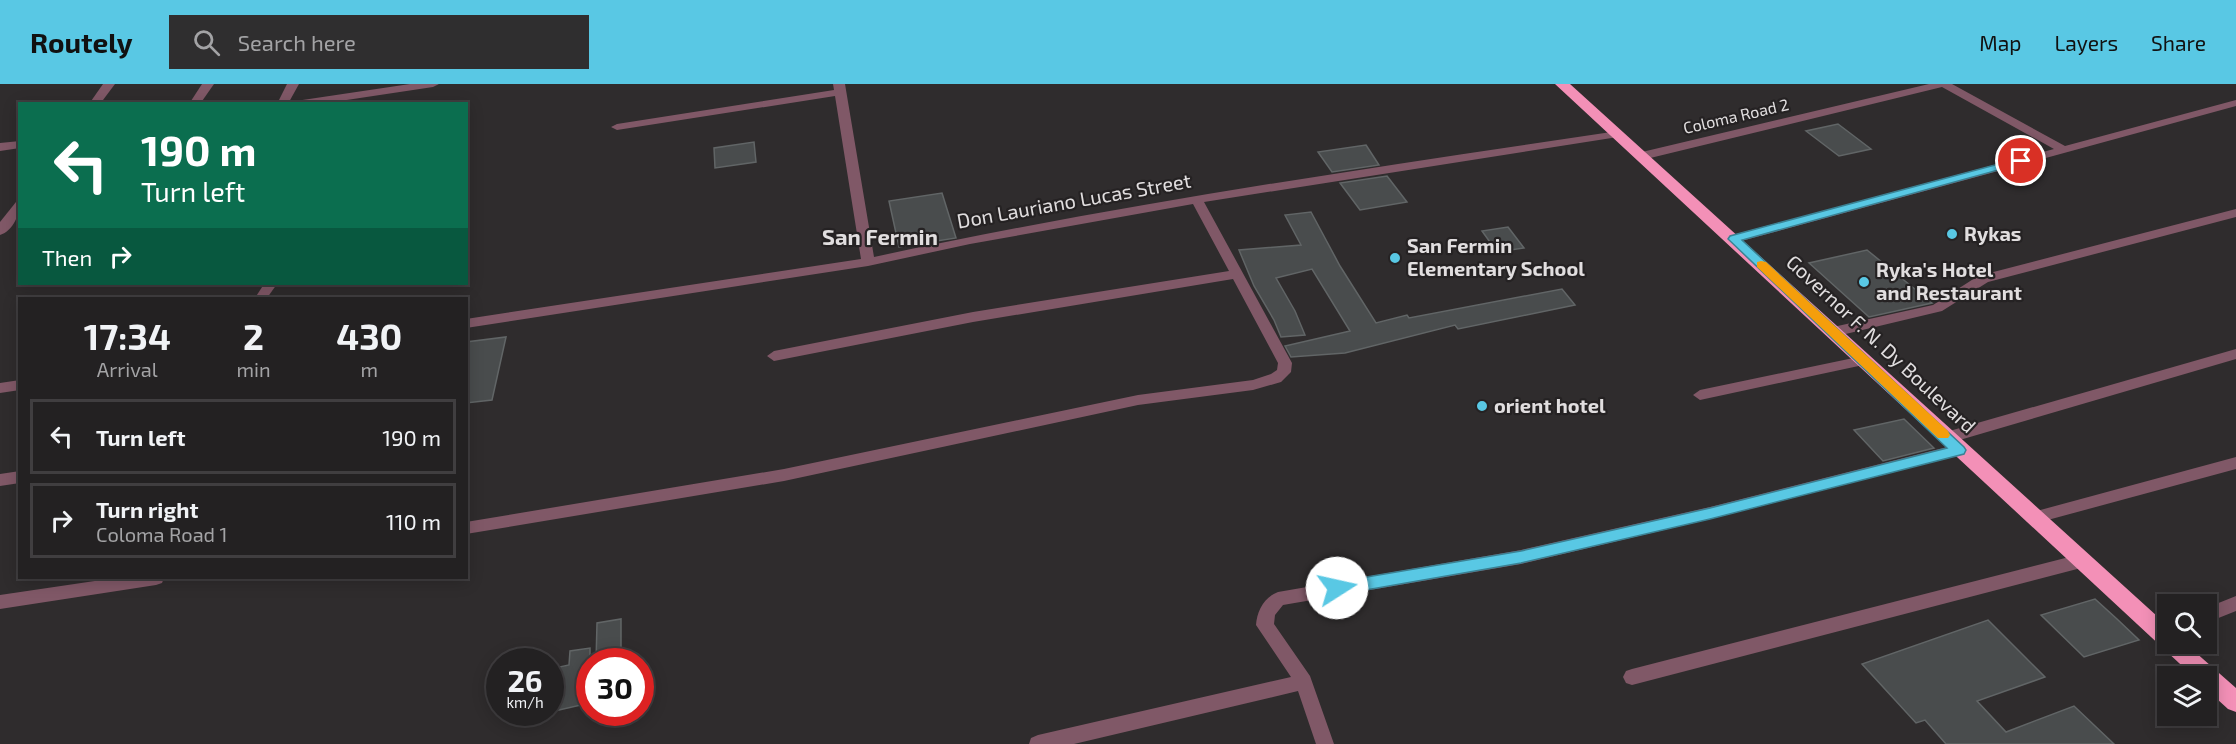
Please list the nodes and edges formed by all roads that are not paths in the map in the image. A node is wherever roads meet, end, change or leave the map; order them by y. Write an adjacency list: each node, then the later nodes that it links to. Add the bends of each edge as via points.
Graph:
1 (109, 84): 9 (street)
2 (207, 84): 10 (street)
3 (293, 84): 11 (street)
4 (433, 84): 7 (street)
5 (1562, 84): 16 (highway, Governor F. N. Dy Boulevard)
6 (1943, 84): 19 (street); 20 (street, Coloma Road 2)
7 (383, 88): 12 (street); 13 (street)
8 (839, 88): 15 (street); 26 (street)
9 (96, 102)
10 (195, 102)
11 (283, 102)
12 (303, 102)
13 (376, 102)
14 (2236, 103): 19 (street)
15 (617, 127)
16 (1618, 134): 20 (highway, Governor F. N. Dy Boulevard); 21 (street, Don Lauriano Lucas Street)
17 (18, 144): 18 (street)
18 (0, 147)
19 (2063, 149): 25 (street)
20 (1642, 156): 25 (highway, Governor F. N. Dy Boulevard)
21 (1197, 200): 26 (street, Don Lauriano Lucas Street); 27 (street)
22 (18, 208): 24 (street)
23 (2236, 213): 29 (street, via 1983,279 1944,305)
24 (0, 231)
25 (1734, 239): 29 (highway, Governor F. N. Dy Boulevard)
26 (868, 262): 28 (street, Don Lauriano Lucas Street)
27 (1236, 274): 31 (street, via 973,317); 42 (street, via 1285,363 1284,372 1276,378 1253,385 1138,400 784,475)
28 (468, 324)
29 (1833, 332): 32 (highway, Governor F. N. Dy Boulevard)
30 (2236, 354): 36 (street)
31 (774, 356)
32 (1863, 361): 35 (street); 36 (highway, Governor F. N. Dy Boulevard)
33 (18, 385): 34 (street)
34 (0, 388)
35 (1700, 395)
36 (1946, 438): 37 (highway, Governor F. N. Dy Boulevard)
37 (1959, 450): 41 (highway, Governor F. N. Dy Boulevard); 51 (street, via 1521,557 1278,599 1266,613 1265,625)
38 (2236, 463): 41 (street)
39 (18, 477): 40 (street)
40 (0, 480)
41 (2033, 518): 43 (highway, Governor F. N. Dy Boulevard)
42 (468, 528)
43 (2081, 561): 48 (highway, Governor F. N. Dy Boulevard); 50 (street)
44 (150, 579): 45 (street)
45 (0, 602)
46 (2236, 603): 47 (street)
47 (2217, 611)
48 (2157, 628)
49 (2185, 654): 52 (highway, Governor F. N. Dy Boulevard)
50 (1632, 677)
51 (1304, 682): 53 (street); 54 (street)
52 (2236, 702)
53 (1038, 744)
54 (1325, 744)

